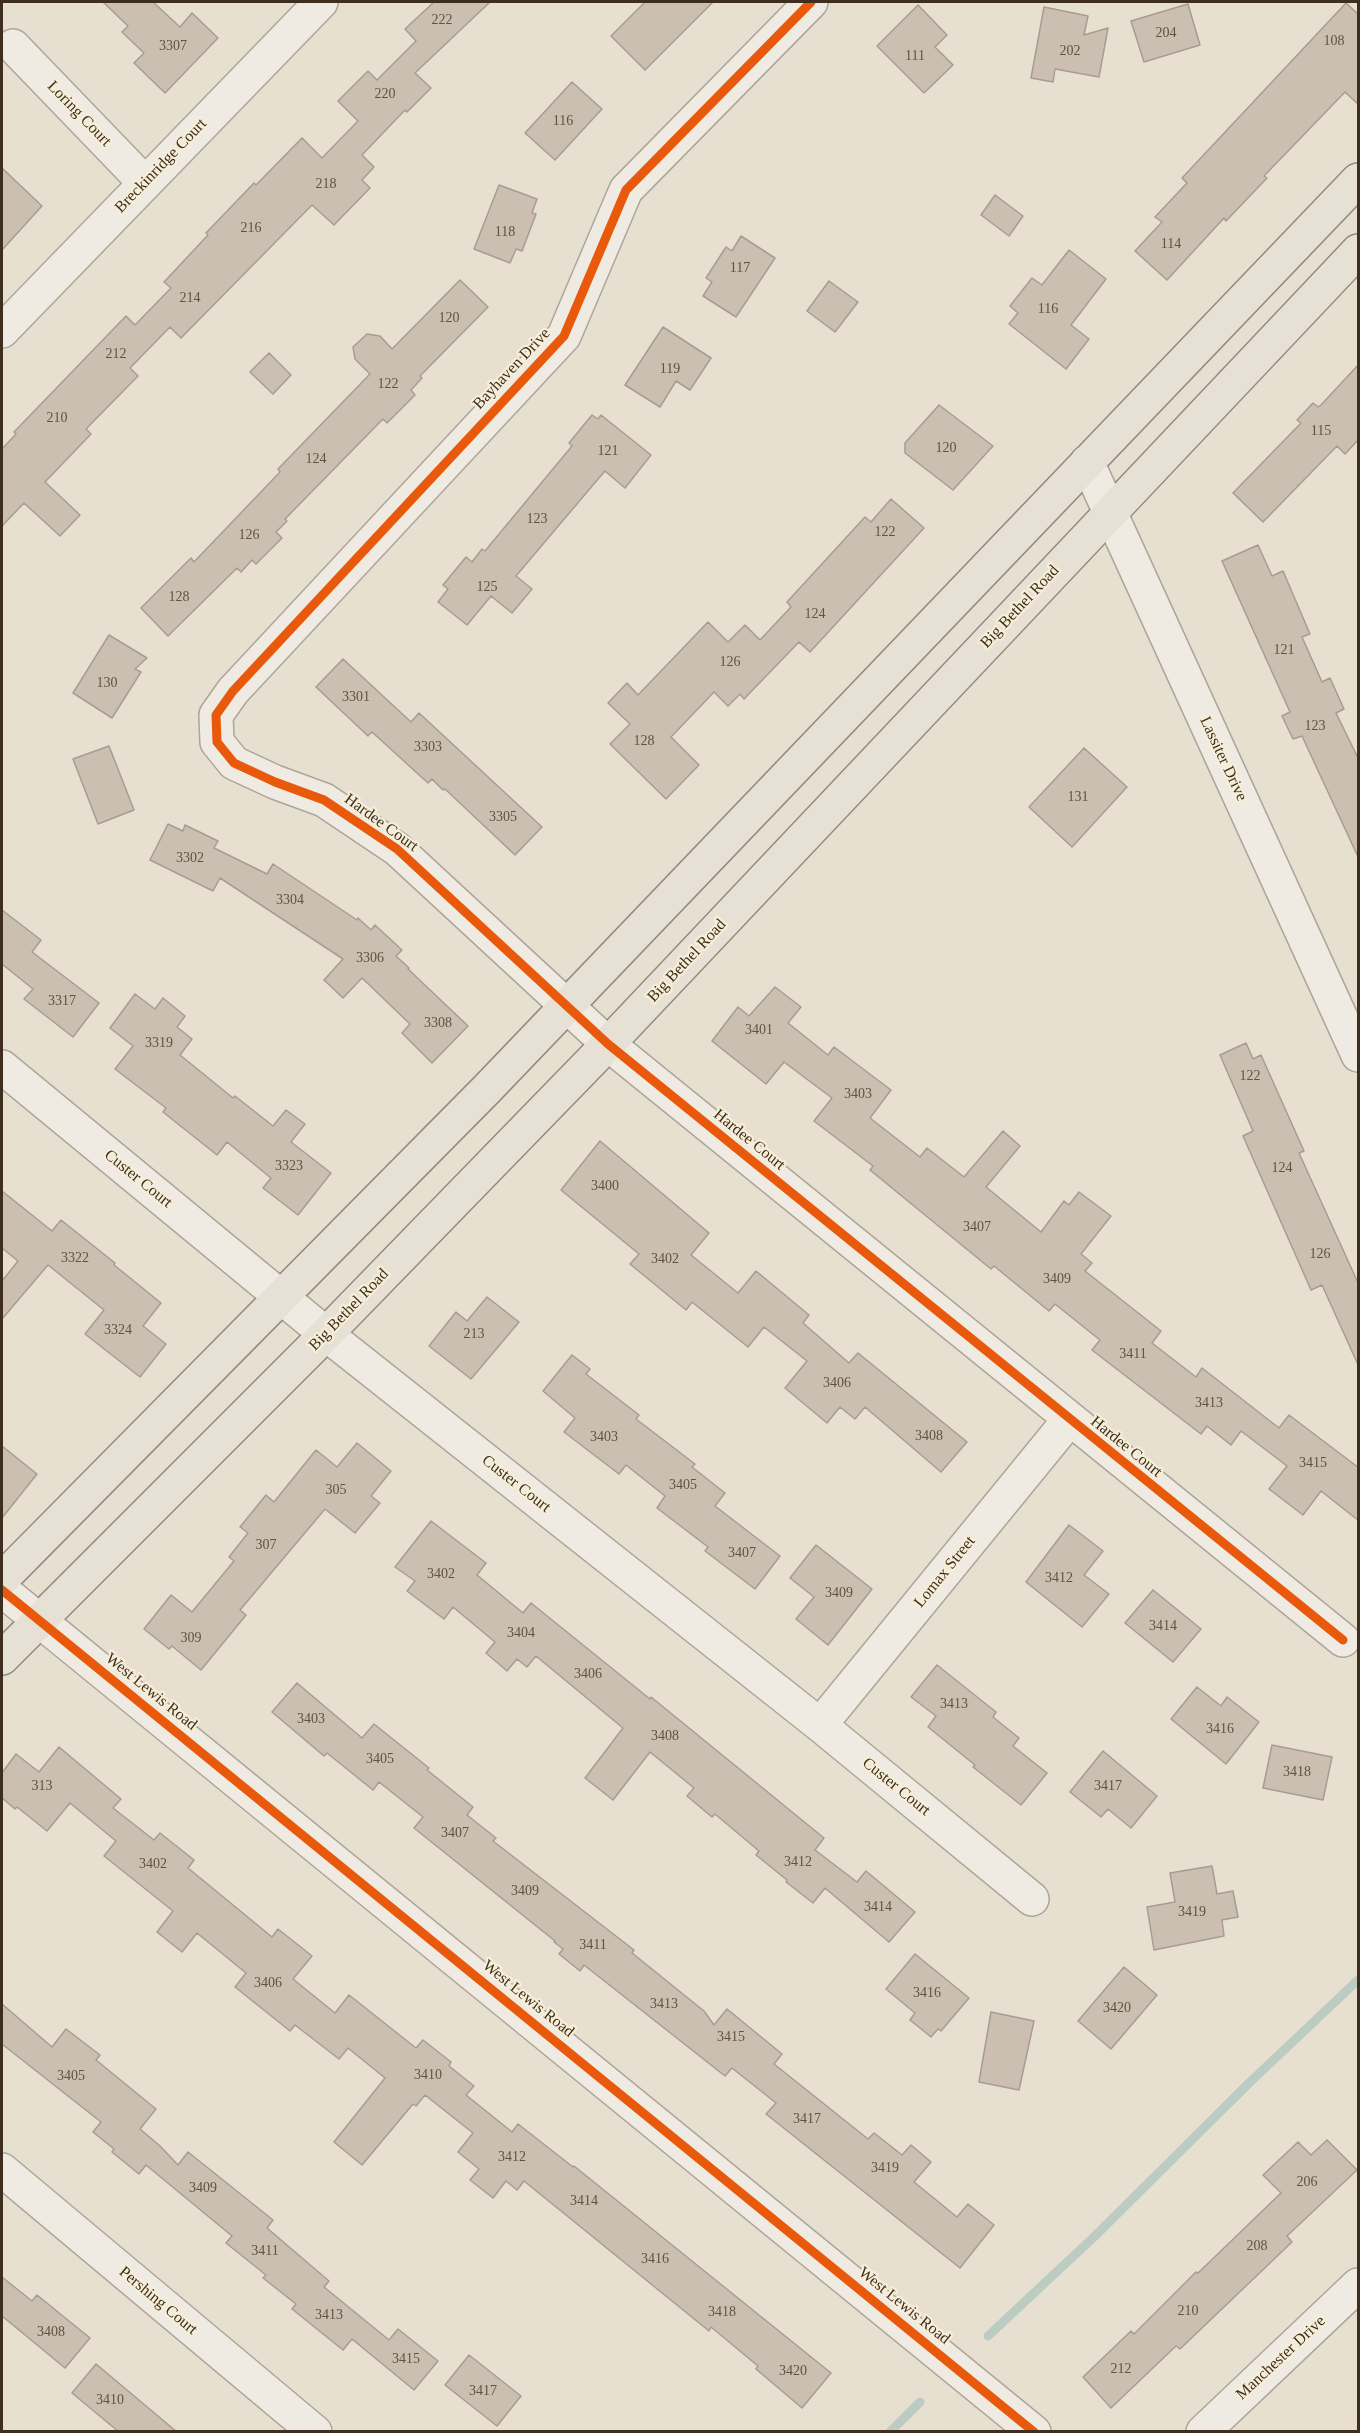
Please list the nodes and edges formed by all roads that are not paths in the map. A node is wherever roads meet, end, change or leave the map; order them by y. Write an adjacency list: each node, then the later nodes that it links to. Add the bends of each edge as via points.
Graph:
1 (321, 2): 5 (street, Breckinridge Court)
2 (812, 2): 10 (street, Bayhaven Drive, via 626,190 564,336)
3 (13, 46): 5 (street, Loring Court)
4 (1359, 180): 8 (main road)
5 (145, 183): 7 (street, Breckinridge Court)
6 (1359, 250): 9 (main road, Big Bethel Road)
7 (2, 331)
8 (1088, 462): 9 (street, Lassiter Drive); 11 (main road)
9 (1110, 512): 12 (main road, Big Bethel Road); 13 (street, Lassiter Drive)
10 (267, 653): 11 (street, Hardee Court, via 216,715 216,742 234,763 324,801 397,849)
11 (567, 1006): 12 (street, Hardee Court); 15 (main road)
12 (608, 1044): 16 (main road, Big Bethel Road); 17 (street, Hardee Court)
13 (1359, 1055)
14 (2, 1067): 15 (street, Custer Court)
15 (282, 1298): 16 (street, Custer Court); 18 (main road)
16 (326, 1334): 20 (main road, Big Bethel Road); 23 (street, Custer Court)
17 (1069, 1420): 21 (street, Hardee Court); 23 (street, Lomax Street)
18 (2, 1579)
19 (2, 1590): 20 (street, West Lewis Road)
20 (40, 1620): 22 (main road, Big Bethel Road); 28 (street, West Lewis Road)
21 (1343, 1640)
22 (2, 1658)
23 (820, 1725): 24 (street, Custer Court)
24 (1032, 1899)
25 (2, 2170): 27 (street, Pershing Court)
26 (1359, 2286): 29 (street, Manchester Drive)
27 (315, 2432)
28 (1034, 2432)
29 (1203, 2432)

